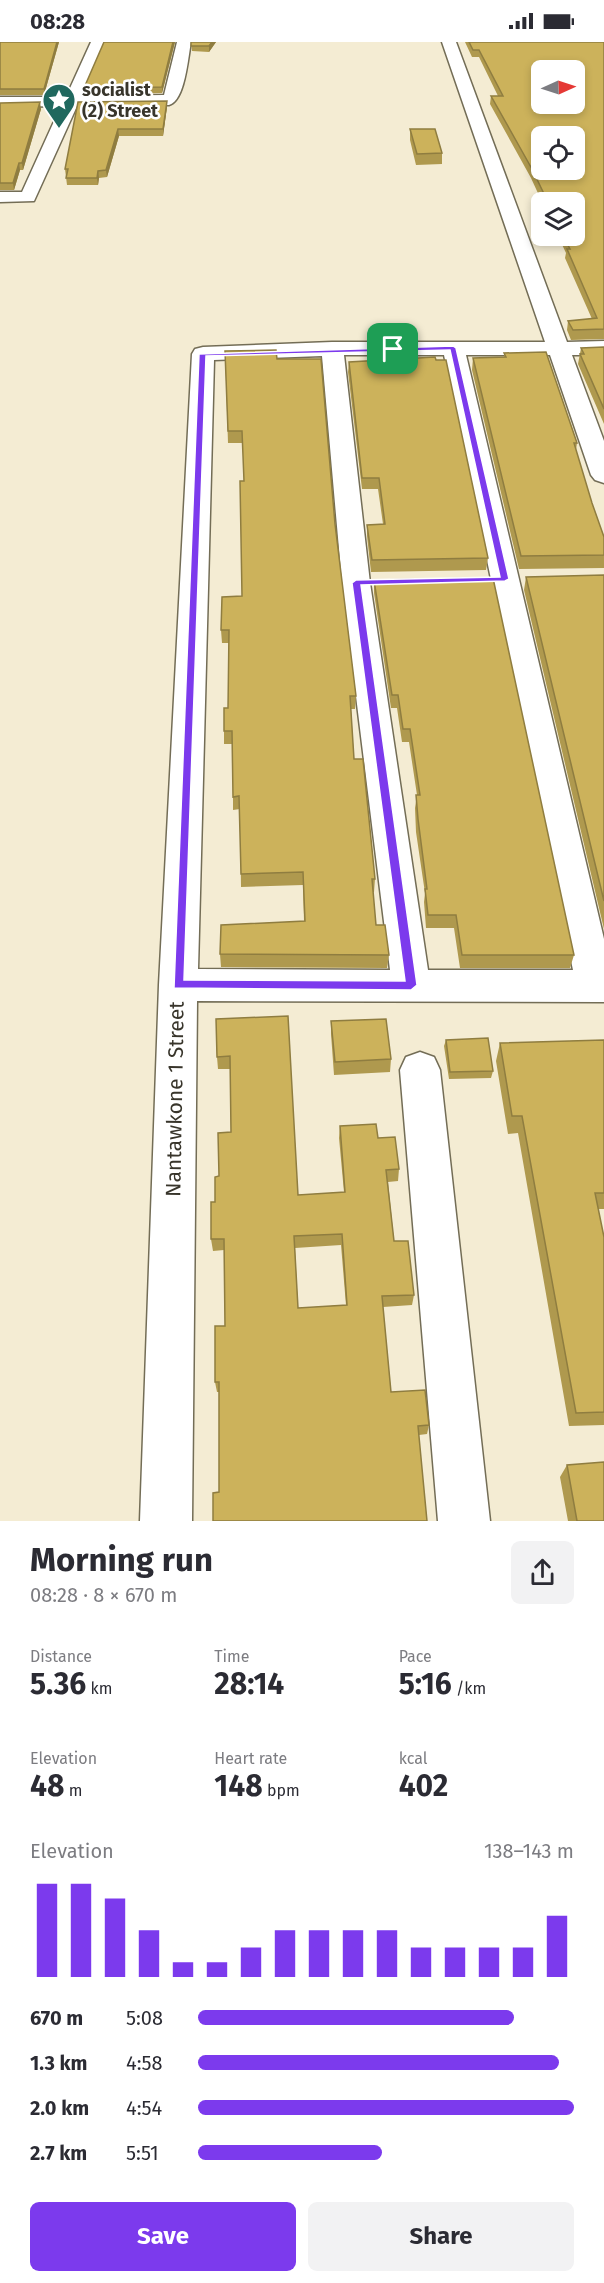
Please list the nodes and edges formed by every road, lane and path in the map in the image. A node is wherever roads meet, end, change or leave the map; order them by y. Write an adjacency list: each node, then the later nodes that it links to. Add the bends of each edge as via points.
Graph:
1 (98, 42): 5 (street)
2 (184, 42): 5 (street, via 169,100)
3 (449, 42): 8 (street)
4 (0, 102): 5 (street)
5 (72, 103): 6 (street, via 28,197)
6 (0, 197)
7 (453, 348): 8 (street); 10 (street); 14 (street)
8 (557, 348): 9 (street); 11 (street)
9 (604, 348)
10 (332, 349): 12 (street, Nantawkone 1 Street, via 203,354); 13 (street, via 368,582)
11 (604, 475)
12 (178, 985): 13 (street); 16 (street, Nantawkone 1 Street)
13 (411, 985): 14 (street)
14 (600, 986)
15 (420, 1070): 17 (street)
16 (166, 1521)
17 (464, 1521)

